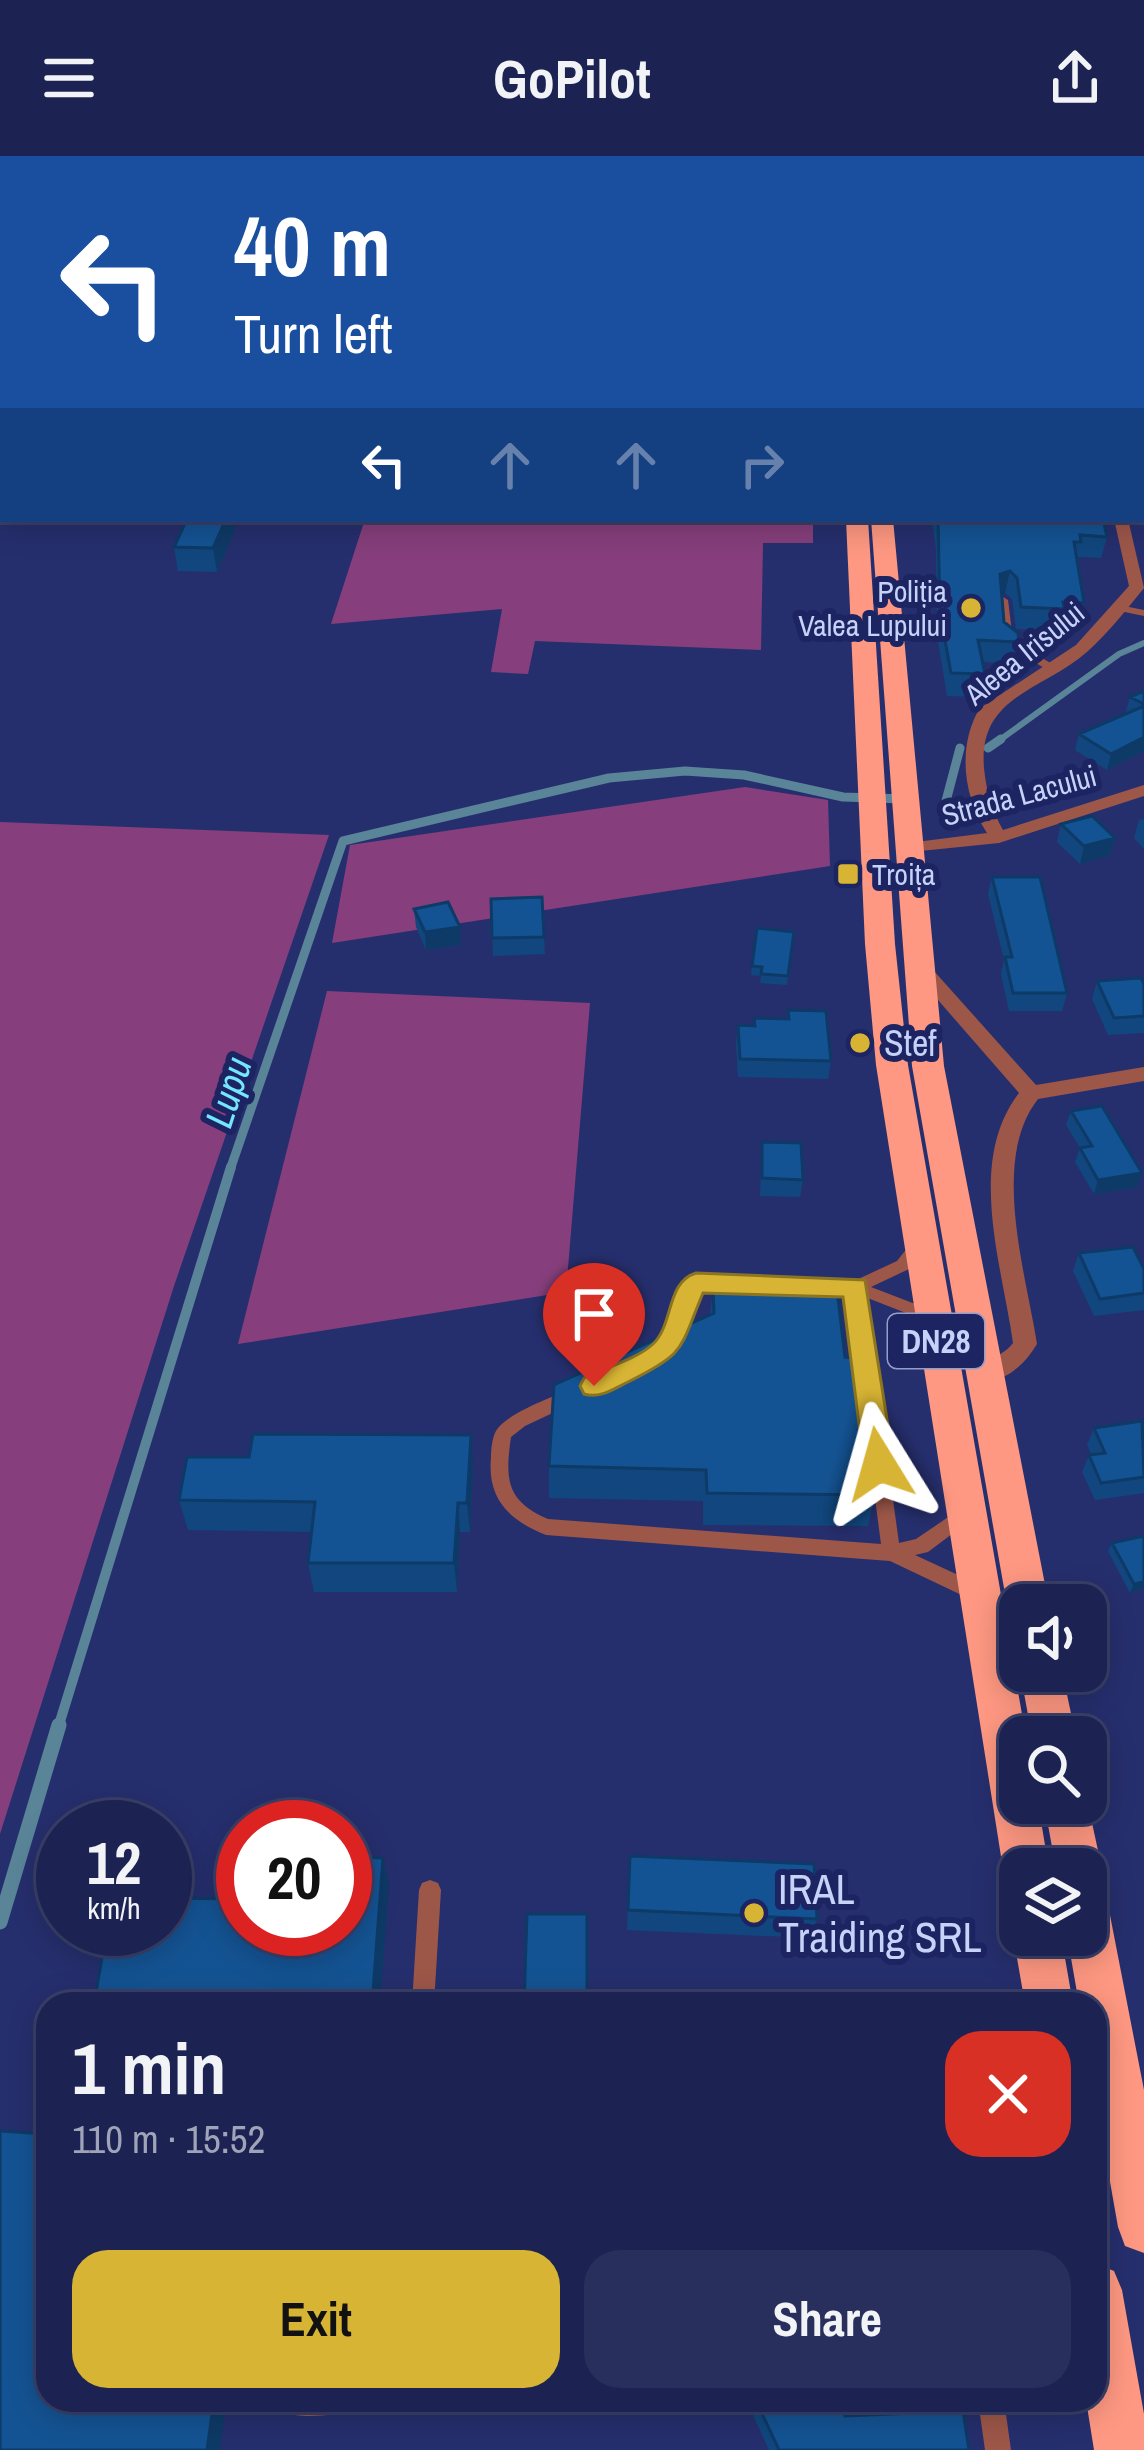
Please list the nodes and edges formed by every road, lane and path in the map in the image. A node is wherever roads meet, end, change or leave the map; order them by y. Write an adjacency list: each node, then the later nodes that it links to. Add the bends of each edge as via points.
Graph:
1 (857, 522): 9 (highway, DN28)
2 (883, 522): 9 (highway, DN28, via 902,774)
3 (1122, 522): 5 (street, Aleea Irisului, via 1137,587)
4 (1003, 600): 7 (lane, via 1009,642)
5 (1119, 608): 6 (lane); 7 (street, Aleea Irisului)
6 (1144, 613)
7 (1055, 670): 10 (street, Aleea Irisului, via 976,724 987,824)
8 (1144, 790): 10 (street, Strada Lacului)
9 (884, 798): 11 (highway, DN28); 15 (highway, DN28, via 892,1065)
10 (999, 838): 11 (street, Strada Lacului)
11 (908, 849): 12 (highway, DN28)
12 (918, 965): 14 (street); 19 (highway, DN28)
13 (1144, 1074): 14 (street)
14 (1031, 1093): 19 (street, via 1012,1117 1004,1146 1025,1344 1012,1362)
15 (920, 1244): 16 (lane, via 903,1264); 17 (highway, DN28)
16 (855, 1287): 17 (lane); 18 (lane, via 696,1283 680,1326); 22 (lane)
17 (932, 1317): 21 (highway, DN28)
18 (647, 1360)
19 (983, 1374): 23 (highway, DN28)
20 (594, 1386): 22 (lane, via 503,1435 500,1485 520,1518 545,1527)
21 (966, 1514): 22 (lane, via 922,1546); 24 (highway, DN28)
22 (891, 1553): 24 (lane)
23 (1024, 1584)
24 (980, 1594): 25 (highway, DN28)
25 (1022, 1848)
26 (430, 1890): 29 (lane)
27 (1040, 1956): 30 (highway)
28 (1094, 1956): 31 (highway)
29 (423, 1992)
30 (1044, 1992)
31 (1101, 1992)
32 (1107, 2025): 33 (highway)
33 (1144, 2227)
34 (1107, 2361): 37 (highway)
35 (993, 2412): 36 (lane)
36 (998, 2450)
37 (1122, 2450)

